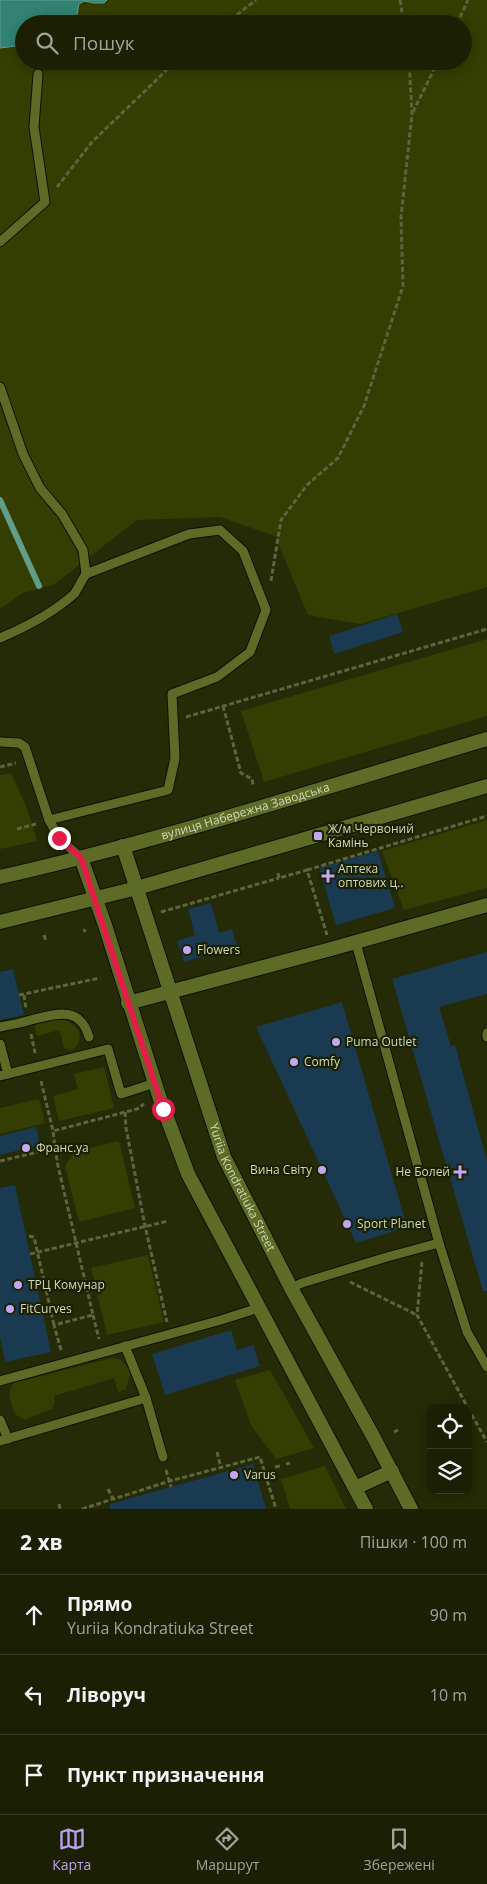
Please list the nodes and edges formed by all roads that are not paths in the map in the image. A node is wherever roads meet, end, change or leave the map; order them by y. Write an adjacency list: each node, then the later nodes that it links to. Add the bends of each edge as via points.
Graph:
1 (38, 74): 2 (lane, via 34,127 44,202)
2 (0, 242)
3 (0, 387): 4 (lane, via 23,454 40,488 62,514 83,550)
4 (86, 574): 5 (lane, via 76,592 56,608 24,628); 9 (lane, via 189,534 220,530 243,551 266,610 250,652 218,677 172,694 175,758 168,790)
5 (0, 638)
6 (487, 739): 10 (main road, вулиця Набережна Заводська)
7 (0, 742): 9 (lane, via 19,742 25,747)
8 (487, 786): 13 (main road)
9 (49, 820): 11 (lane, via 59,838)
10 (123, 846): 11 (main road, вулиця Набережна Заводська); 13 (main road, Yuriia Kondratiuka Street)
11 (81, 858): 12 (main road, вулиця Набережна Заводська); 14 (main road)
12 (0, 877)
13 (137, 888): 14 (main road); 18 (main road, Yuriia Kondratiuka Street)
14 (96, 898): 16 (main road); 19 (main road)
15 (487, 905): 17 (main road)
16 (0, 922)
17 (356, 943): 18 (main road); 27 (lane)
18 (171, 992): 19 (main road); 28 (main road, Yuriia Kondratiuka Street, via 224,1157)
19 (128, 1003): 26 (main road)
20 (0, 1027): 22 (lane, via 58,1013 76,1017 86,1027)
21 (487, 1033): 23 (lane)
22 (89, 1037)
23 (487, 1037)
24 (0, 1044): 25 (lane)
25 (4, 1075): 26 (lane, via 108,1050 121,1094)
26 (155, 1084): 29 (main road, via 188,1174)
27 (439, 1243): 28 (lane); 31 (lane, via 467,1332)
28 (291, 1288): 37 (main road, Yuriia Kondratiuka Street)
29 (258, 1308): 30 (lane); 38 (main road)
30 (125, 1346): 32 (lane); 33 (lane)
31 (487, 1367)
32 (0, 1381)
33 (146, 1398): 35 (lane); 36 (lane)
34 (0, 1420): 35 (lane)
35 (4, 1440)
36 (163, 1457)
37 (392, 1471): 38 (main road); 40 (main road, Yuriia Kondratiuka Street)
38 (355, 1488): 39 (main road)
39 (366, 1509)
40 (411, 1509)

